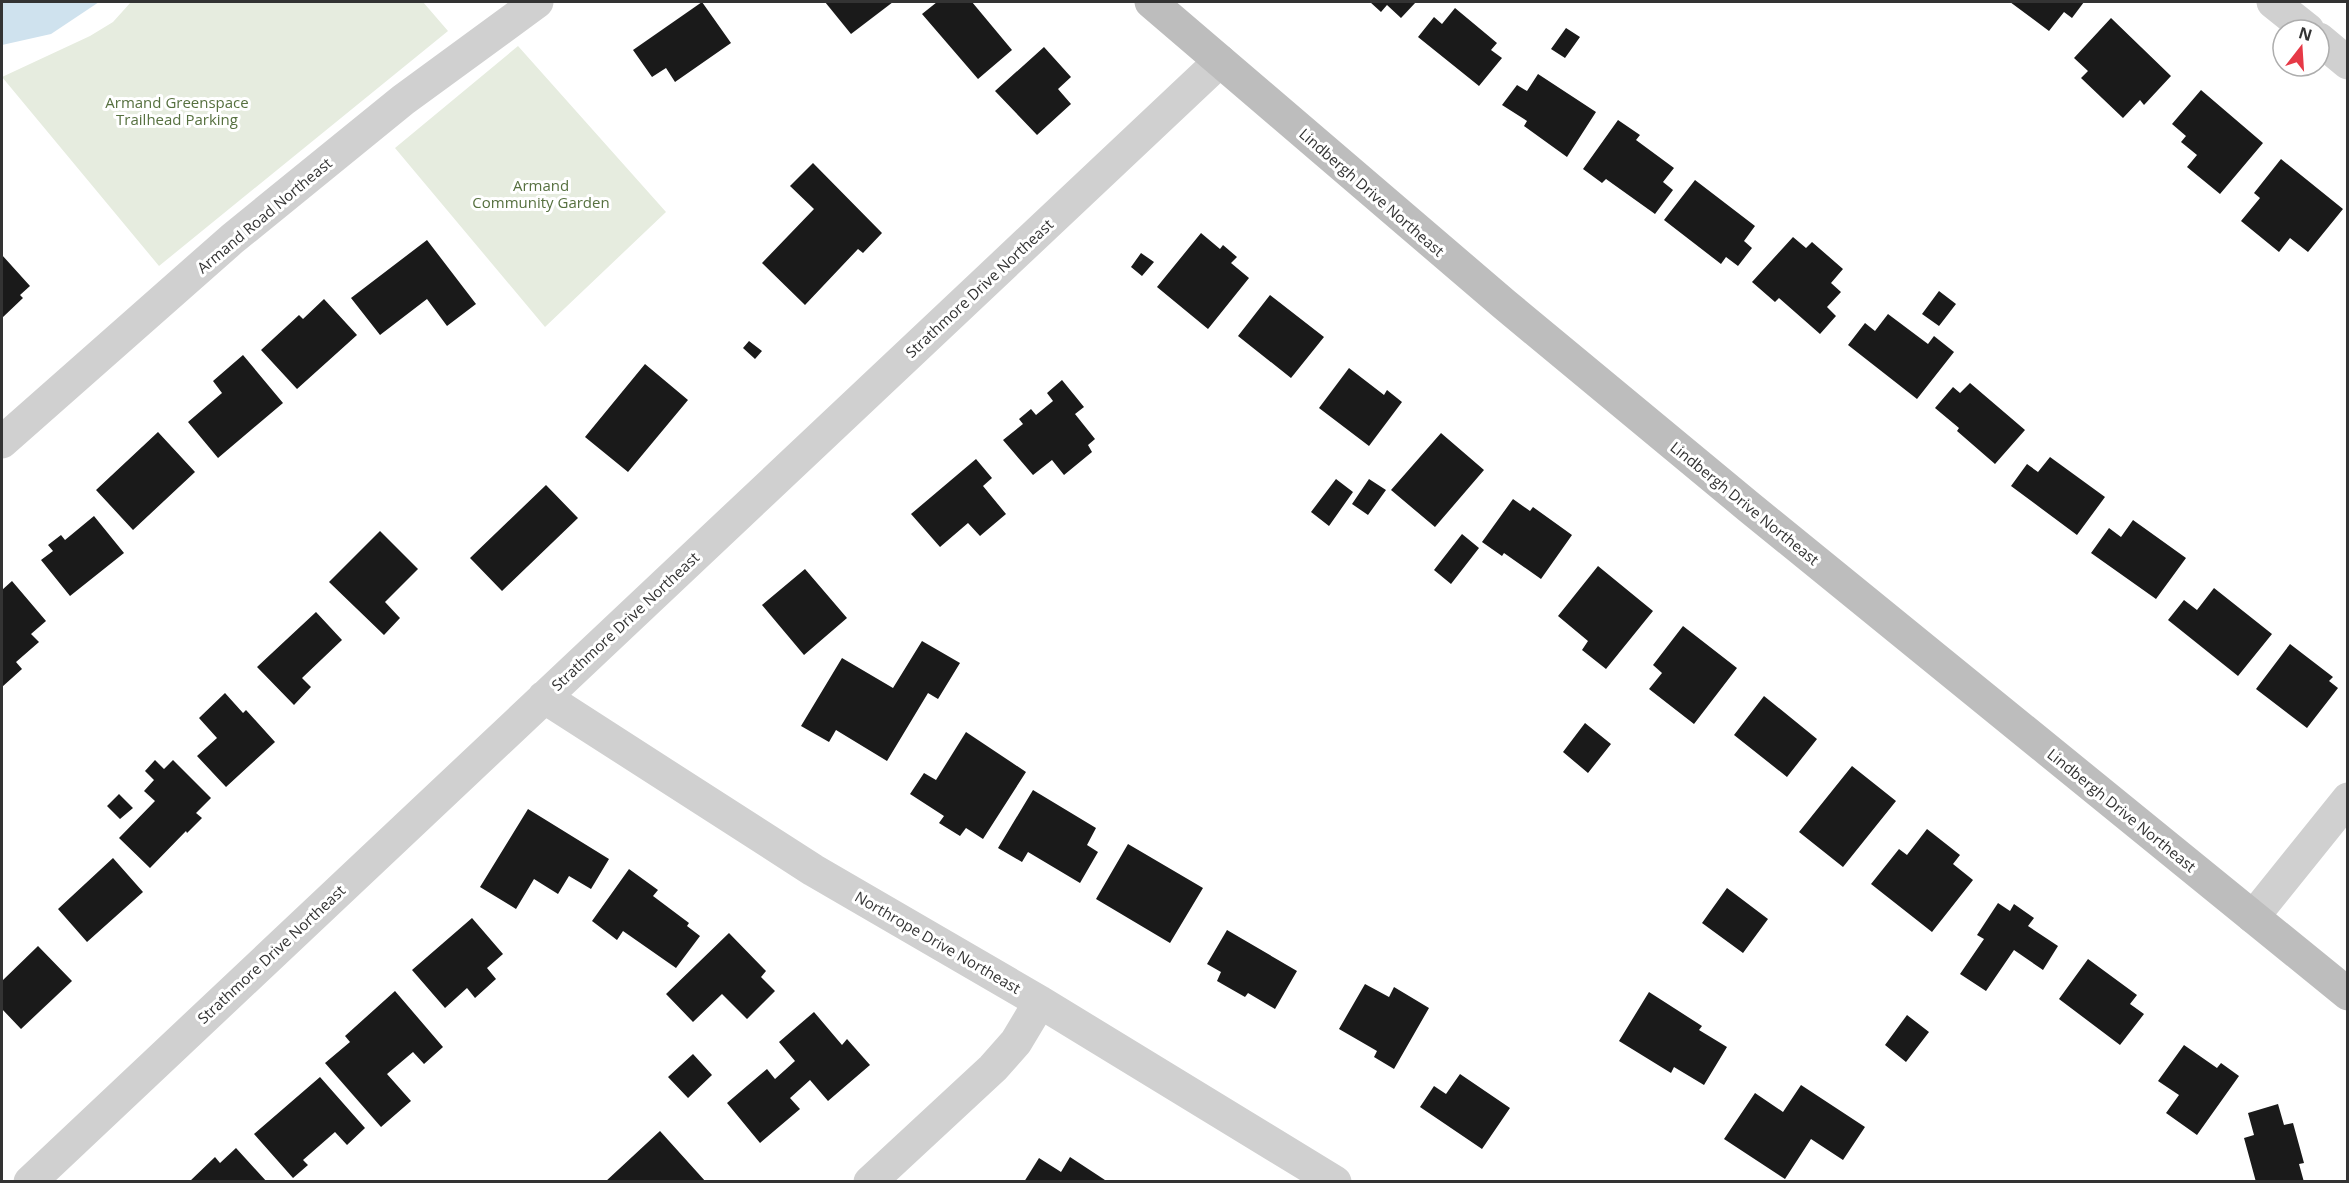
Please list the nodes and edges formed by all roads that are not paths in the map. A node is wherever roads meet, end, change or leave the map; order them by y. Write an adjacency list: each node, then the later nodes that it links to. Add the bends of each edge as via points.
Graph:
1 (537, 2): 8 (street, Armand Road Northeast, via 403,100 232,239)
2 (1151, 2): 6 (main road, Lindbergh Drive Northeast)
3 (2273, 2): 4 (street)
4 (2293, 18)
5 (2331, 49): 7 (street)
6 (1220, 61): 9 (street, Strathmore Drive Northeast); 11 (main road, Lindbergh Drive Northeast, via 1425,239 1694,462)
7 (2348, 63)
8 (2, 442)
9 (544, 697): 13 (street, Northrope Drive Northeast, via 813,870); 14 (street, Strathmore Drive Northeast)
10 (2348, 799): 11 (street)
11 (2253, 917): 12 (main road, Lindbergh Drive Northeast)
12 (2348, 994)
13 (1040, 1002): 15 (street, via 1016,1042 993,1068); 16 (street, Northrope Drive Northeast)
14 (30, 1182)
15 (870, 1182)
16 (1335, 1182)

